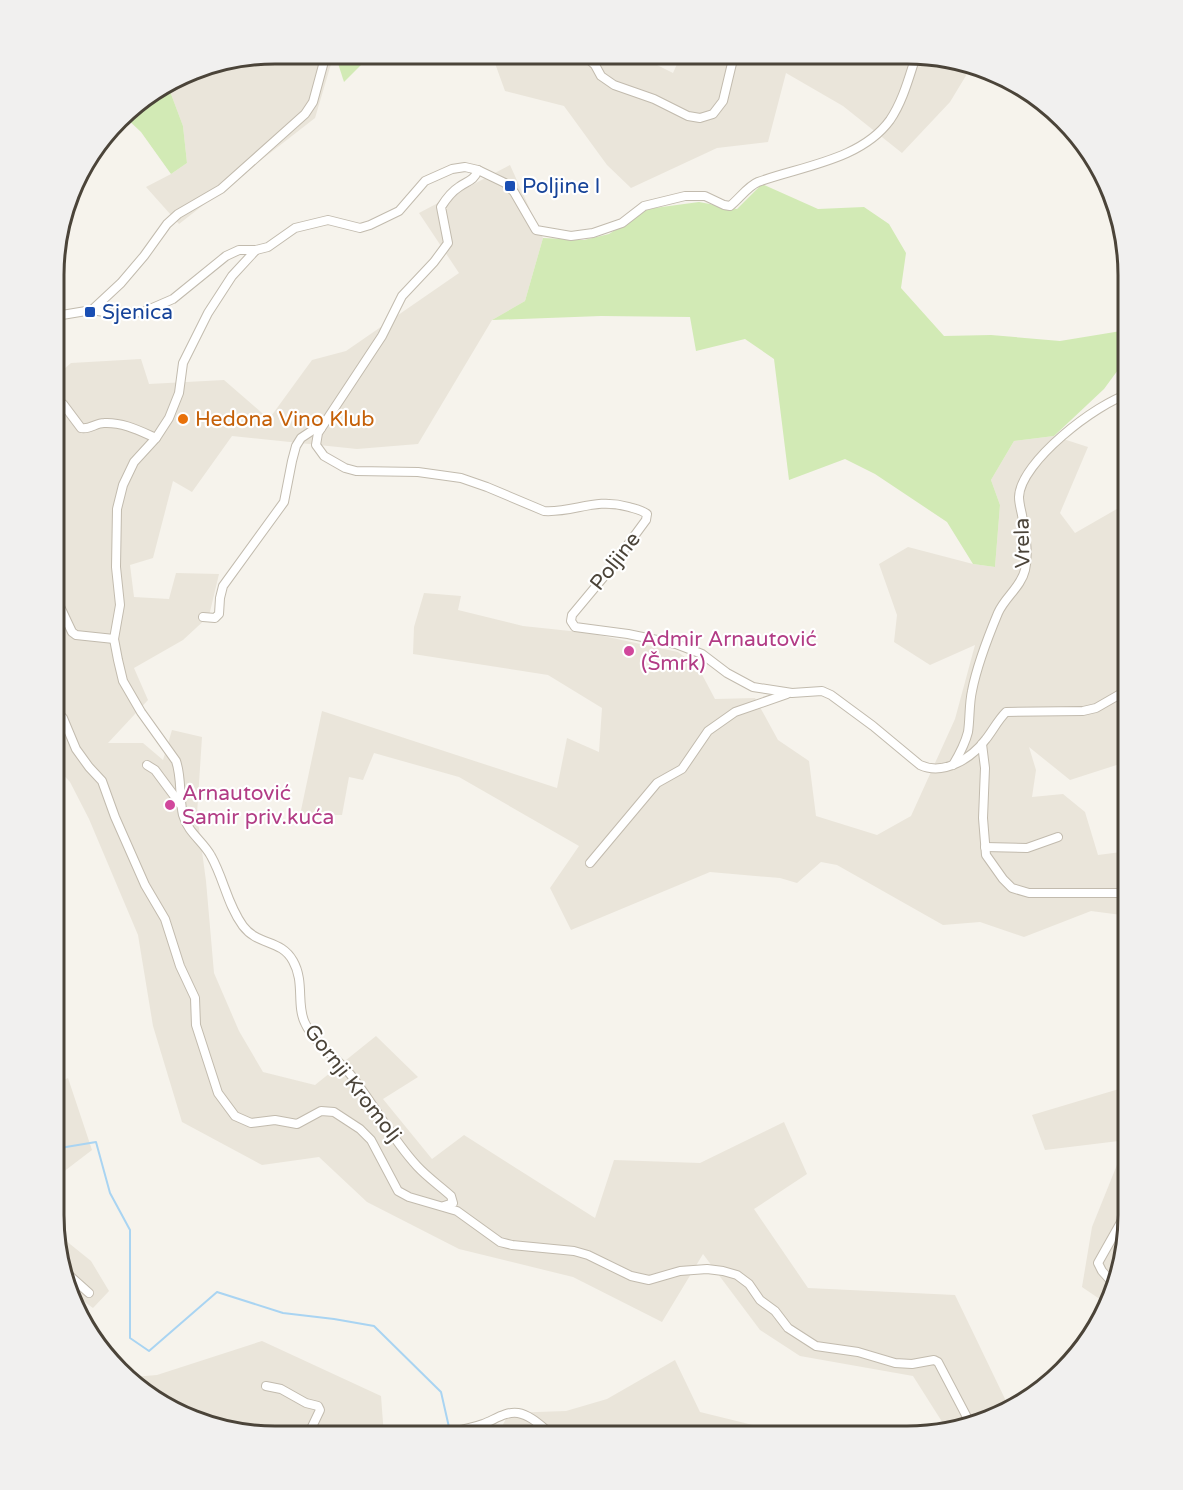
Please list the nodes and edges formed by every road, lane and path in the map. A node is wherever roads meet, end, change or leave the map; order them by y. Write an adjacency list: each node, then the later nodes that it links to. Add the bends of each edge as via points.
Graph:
1 (594, 64): 2 (street, via 614,85 700,118 713,114 723,101)
2 (732, 64)
3 (913, 64): 5 (street, via 891,119 870,139 850,152 756,183 730,206 705,196 685,196 644,206 622,223 571,236 536,230 514,192 498,178)
4 (323, 65): 7 (street, via 313,102 305,114 221,189 167,224 121,283)
5 (478, 170): 6 (street, via 465,167 425,181 399,211 370,225 360,228 328,220 317,222 295,228 268,247); 11 (street, via 447,197 441,207 447,243 402,296 382,336)
6 (256, 250): 7 (street, via 239,250 226,256 173,299 143,312 116,314); 12 (street, Gornji Kromolj, via 231,276 208,313 183,363 179,393 170,418)
7 (92, 310): 8 (street)
8 (64, 315)
9 (1118, 399): 21 (street, Vrela, via 1104,405 1041,455 1020,489 1026,567 1023,578 998,612 972,690 965,742)
10 (64, 405): 12 (street, via 81,428 104,423 132,427)
11 (321, 428): 14 (street, via 301,438 296,446 284,502 223,586 219,615); 16 (street, Poljine, via 316,445 324,456 356,471 418,472 460,478 544,512 595,503 620,504 643,511 646,520 572,615 575,627 676,644 702,654 753,687)
12 (156, 438): 15 (street, Gornji Kromolj, via 134,462 117,509 120,605)
13 (64, 615): 15 (street, via 76,635)
14 (203, 616)
15 (114, 639): 22 (street, Gornji Kromolj, via 123,681 176,761)
16 (792, 693): 21 (street, Poljine, via 822,691 831,695 920,765 928,769); 25 (street, via 735,712 708,730 682,769 657,783)
17 (1118, 695): 19 (street, via 1083,711 1006,712)
18 (64, 720): 27 (street, via 76,749 102,781 145,885 165,920 195,998 196,1024 222,1100 235,1116 251,1123 275,1120 297,1124 321,1111 334,1112 371,1140 398,1191)
19 (982, 744): 21 (street); 24 (street)
20 (147, 765): 22 (street)
21 (953, 765)
22 (182, 807): 27 (street, Gornji Kromolj, via 192,833 211,855 237,918 254,938 287,951 298,969 303,1018 308,1028 348,1072 416,1165 451,1196 453,1203)
23 (1059, 837): 24 (street, via 1027,848)
24 (985, 846): 26 (street, via 986,855 1003,879 1018,891)
25 (590, 863)
26 (1118, 893)
27 (444, 1206): 33 (street, via 467,1217 500,1242 574,1251 631,1276 649,1280 680,1271 707,1269 737,1275 776,1311 788,1328 816,1346 895,1363 938,1362)
28 (1118, 1226): 29 (street, via 1098,1263)
29 (1108, 1278)
30 (76, 1281): 31 (street)
31 (89, 1293)
32 (266, 1386): 34 (street, via 318,1406 320,1410)
33 (967, 1417)
34 (312, 1426)
35 (479, 1426): 36 (street, via 509,1413 525,1415)
36 (540, 1426)

